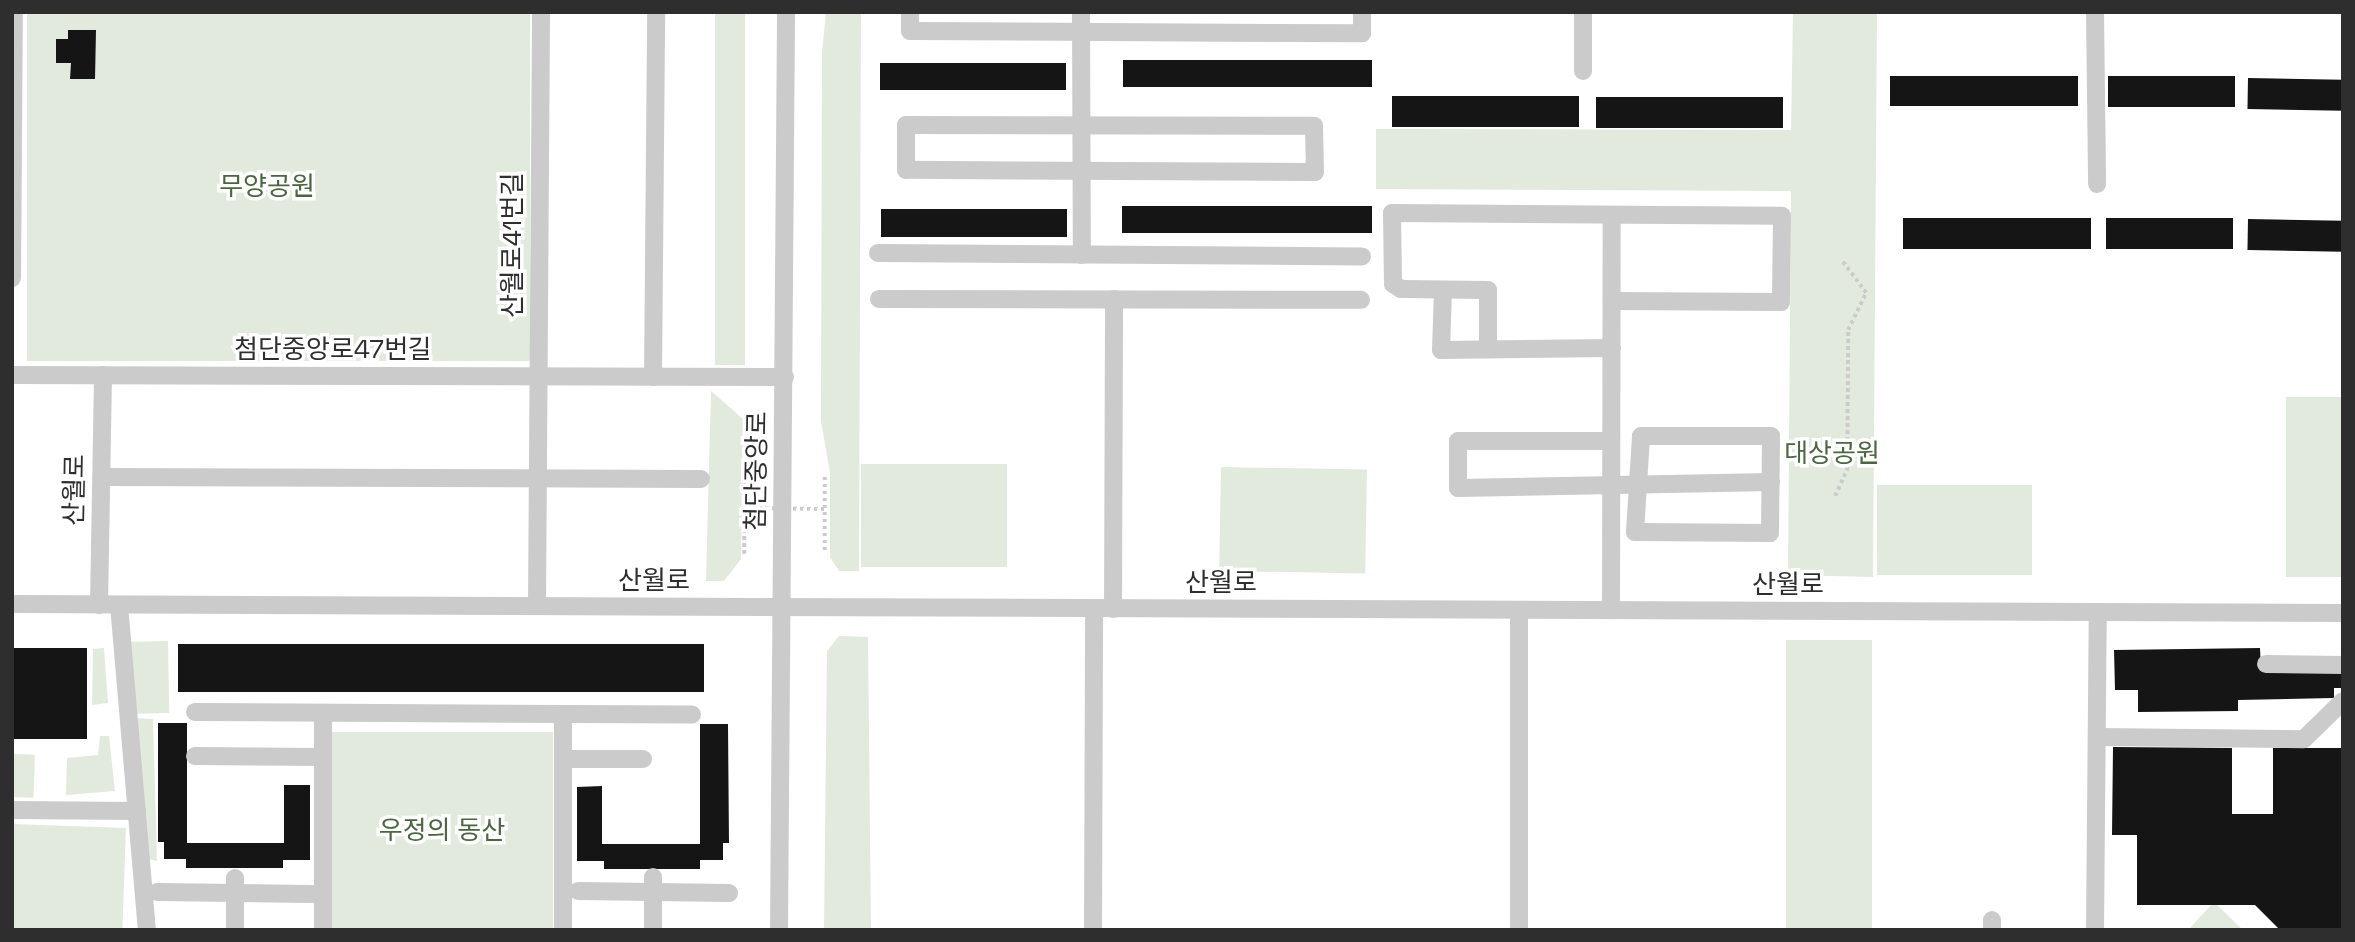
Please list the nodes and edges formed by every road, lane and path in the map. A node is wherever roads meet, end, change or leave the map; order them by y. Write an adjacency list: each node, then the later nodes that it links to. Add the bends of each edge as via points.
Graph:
1 (14, 12): 16 (street)
2 (541, 12): 31 (street, 산월로41번길)
3 (656, 12): 32 (street)
4 (786, 12): 33 (street, 첨단중앙로)
5 (910, 12): 10 (street, via 910,31)
6 (1081, 12): 10 (street)
7 (1362, 12): 10 (street, via 1362,33)
8 (1583, 12): 11 (street)
9 (2095, 12): 14 (street)
10 (1082, 32): 12 (street)
11 (1583, 71)
12 (1082, 125): 13 (street); 13 (street, via 906,125 906,170); 13 (street, via 1314,126 1315,172)
13 (1082, 171): 18 (street)
14 (2097, 184)
15 (1612, 215): 22 (street, via 1392,213 1393,284 1402,289); 26 (street); 26 (street, via 1782,216 1781,302)
16 (12, 248): 21 (street)
17 (878, 254): 18 (street)
18 (1082, 255): 19 (street)
19 (1362, 256)
20 (1842, 261): 35 (path, via 1866,293 1848,330)
21 (12, 278)
22 (1443, 290): 28 (street, via 1488,290); 28 (street, via 1441,350)
23 (879, 299): 24 (street)
24 (1114, 299): 25 (street); 56 (street)
25 (1361, 300)
26 (1612, 301): 27 (street)
27 (1612, 348): 28 (street); 34 (street)
28 (1488, 349)
29 (12, 375): 30 (street, 첨단중앙로47번길)
30 (103, 375): 31 (street, 첨단중앙로47번길); 37 (street, 산월로)
31 (538, 376): 32 (street, 첨단중앙로47번길); 40 (street, 산월로41번길)
32 (653, 377): 33 (street, 첨단중앙로47번길)
33 (785, 377): 54 (street, 첨단중앙로)
34 (1611, 441): 44 (street); 44 (street, via 1458,441 1458,488)
35 (1847, 441): 36 (path); 45 (path, via 1846,475)
36 (1821, 448)
37 (102, 477): 40 (street); 51 (street, 산월로)
38 (825, 477): 47 (path)
39 (744, 478): 46 (path)
40 (538, 479): 41 (street); 53 (street, 산월로41번길)
41 (701, 480)
42 (1641, 482): 43 (street); 43 (street, via 1641,436 1770,436); 43 (street, via 1634,494 1634,532 1743,533 1770,533); 44 (street)
43 (1770, 482)
44 (1611, 488): 58 (street)
45 (1835, 496)
46 (744, 509): 47 (path, bridge); 49 (path)
47 (825, 509): 48 (path)
48 (825, 552)
49 (744, 554)
50 (12, 604): 51 (street, 산월로)
51 (99, 605): 52 (street, 산월로)
52 (118, 605): 53 (street, 산월로); 74 (street)
53 (537, 606): 54 (street, 산월로)
54 (781, 607): 55 (street, 산월로); 86 (street, 첨단중앙로)
55 (1094, 609): 56 (street, 산월로); 87 (street)
56 (1113, 609): 57 (street, 산월로)
57 (1519, 610): 58 (street, 산월로); 88 (street)
58 (1611, 610): 59 (street, 산월로)
59 (2098, 612): 60 (street, 산월로); 68 (street)
60 (2343, 614)
61 (2266, 664): 62 (street)
62 (2343, 665)
63 (2343, 701): 68 (street, via 2304,739)
64 (195, 712): 65 (street)
65 (323, 713): 66 (street); 70 (street)
66 (564, 714): 67 (street); 71 (street)
67 (692, 715)
68 (2097, 737): 89 (street)
69 (195, 756): 70 (street)
70 (323, 757): 83 (street)
71 (564, 759): 72 (street); 84 (street)
72 (643, 760)
73 (12, 810): 74 (street)
74 (137, 811): 81 (street)
75 (653, 884): 77 (street); 79 (street); 85 (street)
76 (235, 886): 78 (street); 80 (street); 82 (street)
77 (578, 891)
78 (157, 892)
79 (729, 893)
80 (312, 894)
81 (147, 930)
82 (234, 930)
83 (323, 930)
84 (563, 930)
85 (653, 930)
86 (779, 930)
87 (1093, 930)
88 (1519, 930)
89 (2095, 930)

